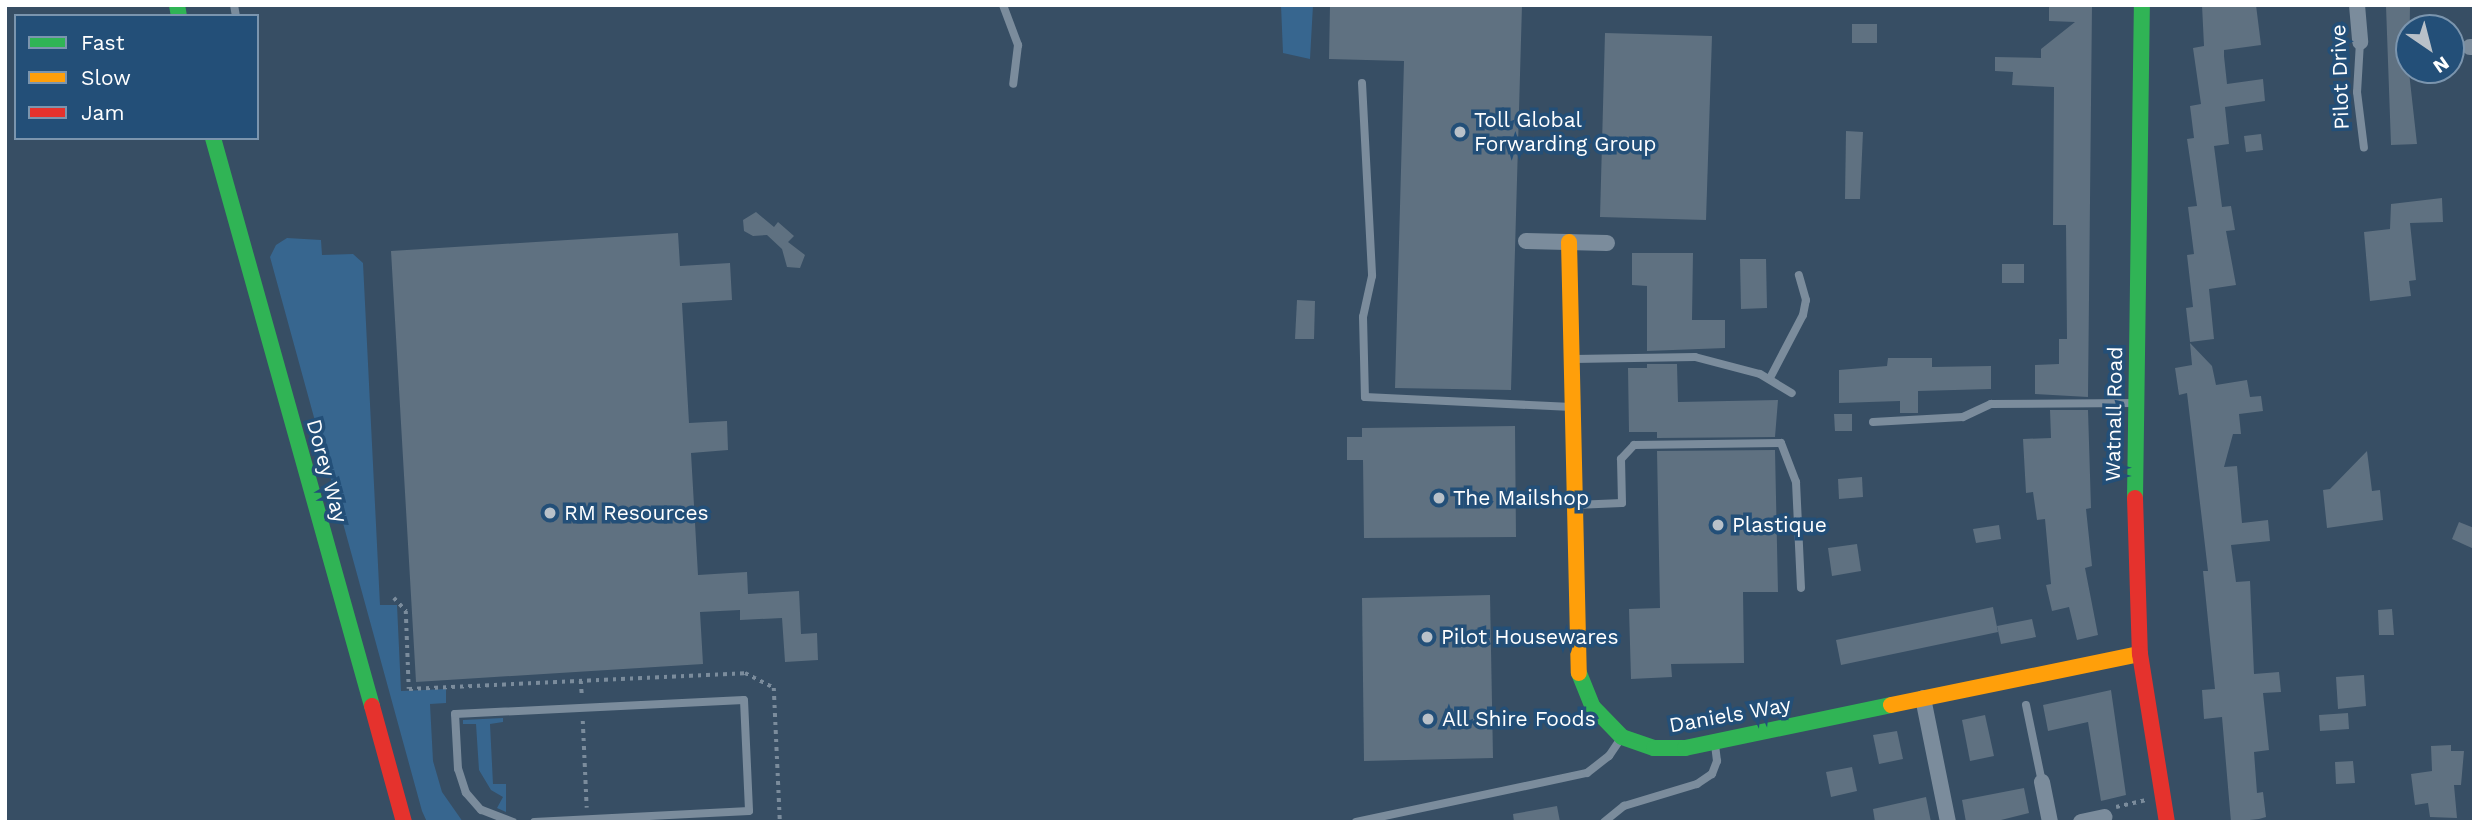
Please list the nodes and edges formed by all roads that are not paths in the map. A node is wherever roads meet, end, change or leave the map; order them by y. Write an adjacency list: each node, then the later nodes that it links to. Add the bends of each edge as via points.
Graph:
1 (1003, 5): 6 (lane, via 1018,45)
2 (2142, 5): 16 (street, Watnall Road)
3 (2357, 5): 4 (street, Pilot Drive)
4 (2360, 42): 8 (lane, Pilot Drive, via 2357,92)
5 (1362, 83): 17 (lane, via 1372,276 1363,317 1365,397)
6 (1013, 84)
7 (214, 140): 28 (street, Dorey Way)
8 (2364, 148)
9 (1526, 241): 10 (street)
10 (1569, 242): 11 (street); 13 (street)
11 (1607, 243)
12 (1799, 275): 14 (lane, via 1806,300 1803,315)
13 (1572, 360): 14 (lane, via 1695,357); 17 (street)
14 (1770, 378): 15 (lane)
15 (1792, 393)
16 (2134, 403): 18 (lane, via 1991,404 1963,417); 21 (street, Watnall Road)
17 (1572, 407): 19 (street)
18 (1873, 422)
19 (1574, 505): 20 (lane, via 1622,503 1621,459 1634,445 1781,443 1796,482); 24 (street, via 1578,672 1592,706)
20 (1801, 588)
21 (2140, 654): 22 (street, Daniels Way); 37 (street, Watnall Road)
22 (1923, 698): 25 (street, Daniels Way); 34 (street)
23 (2026, 705): 26 (lane)
24 (1622, 737): 25 (street, Daniels Way, via 1667,749); 32 (lane, via 1609,756 1587,773)
25 (1714, 741): 33 (lane, via 1717,761 1712,774 1697,784 1624,806)
26 (2042, 782): 35 (street)
27 (2104, 817): 36 (street)
28 (402, 820)
29 (616, 820): 30 (lane, via 749,811 744,700 455,714 457,769 466,793 481,810); 31 (lane)
30 (513, 822)
31 (534, 822)
32 (1356, 822)
33 (1604, 822)
34 (1948, 822)
35 (2050, 822)
36 (2081, 822)
37 (2166, 822)

